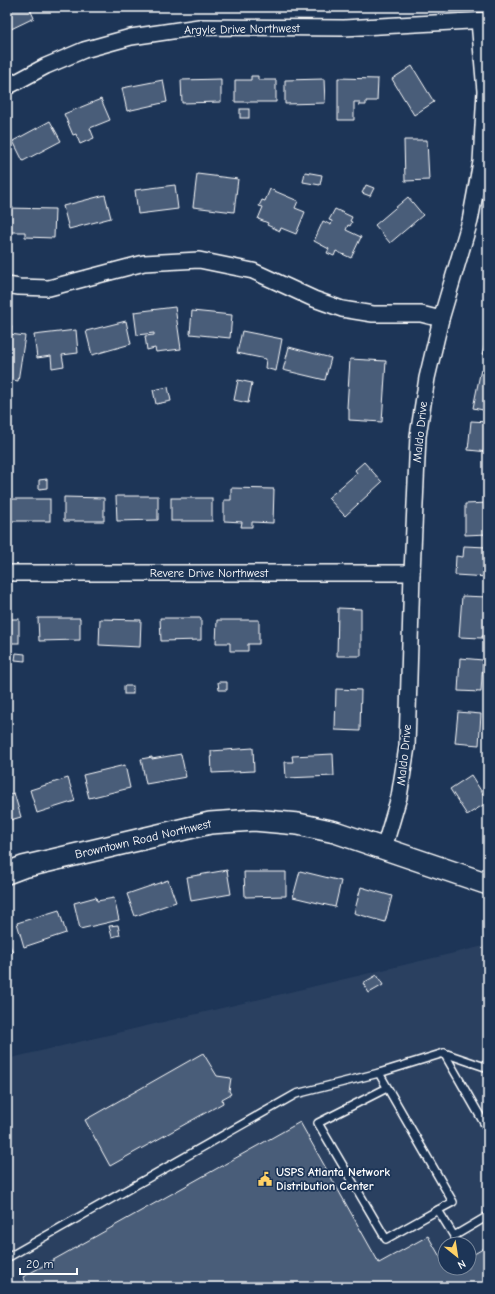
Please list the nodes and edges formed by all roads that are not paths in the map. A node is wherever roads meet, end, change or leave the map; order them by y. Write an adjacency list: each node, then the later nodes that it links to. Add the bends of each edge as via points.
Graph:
1 (484, 20): 2 (street, Argyle Drive Northwest, via 344,28 199,28 138,36 84,50 46,66); 4 (street, Maldo Drive, via 485,91 481,162 470,221)
2 (7, 87)
3 (7, 285): 4 (street, via 49,288 144,263 199,260 253,271 314,300 342,309 373,314 421,314)
4 (441, 319): 5 (street, Maldo Drive, via 427,378 418,436)
5 (412, 572): 6 (street, Revere Drive Northwest); 7 (street, Maldo Drive, via 407,747 399,797)
6 (7, 573)
7 (384, 848): 8 (street, Browntown Road Northwest, via 335,832 298,824 254,820 218,822 23,867); 9 (street, Browntown Road Northwest)
8 (7, 873)
9 (488, 884)
10 (444, 1053): 11 (lane); 12 (lane); 14 (lane)
11 (488, 1068)
12 (378, 1073): 13 (lane); 17 (lane, via 296,1094)
13 (387, 1088): 15 (lane, via 453,1202); 15 (lane, via 318,1123 386,1239)
14 (488, 1130)
15 (438, 1210): 16 (lane, via 454,1236)
16 (488, 1216)
17 (7, 1258)

